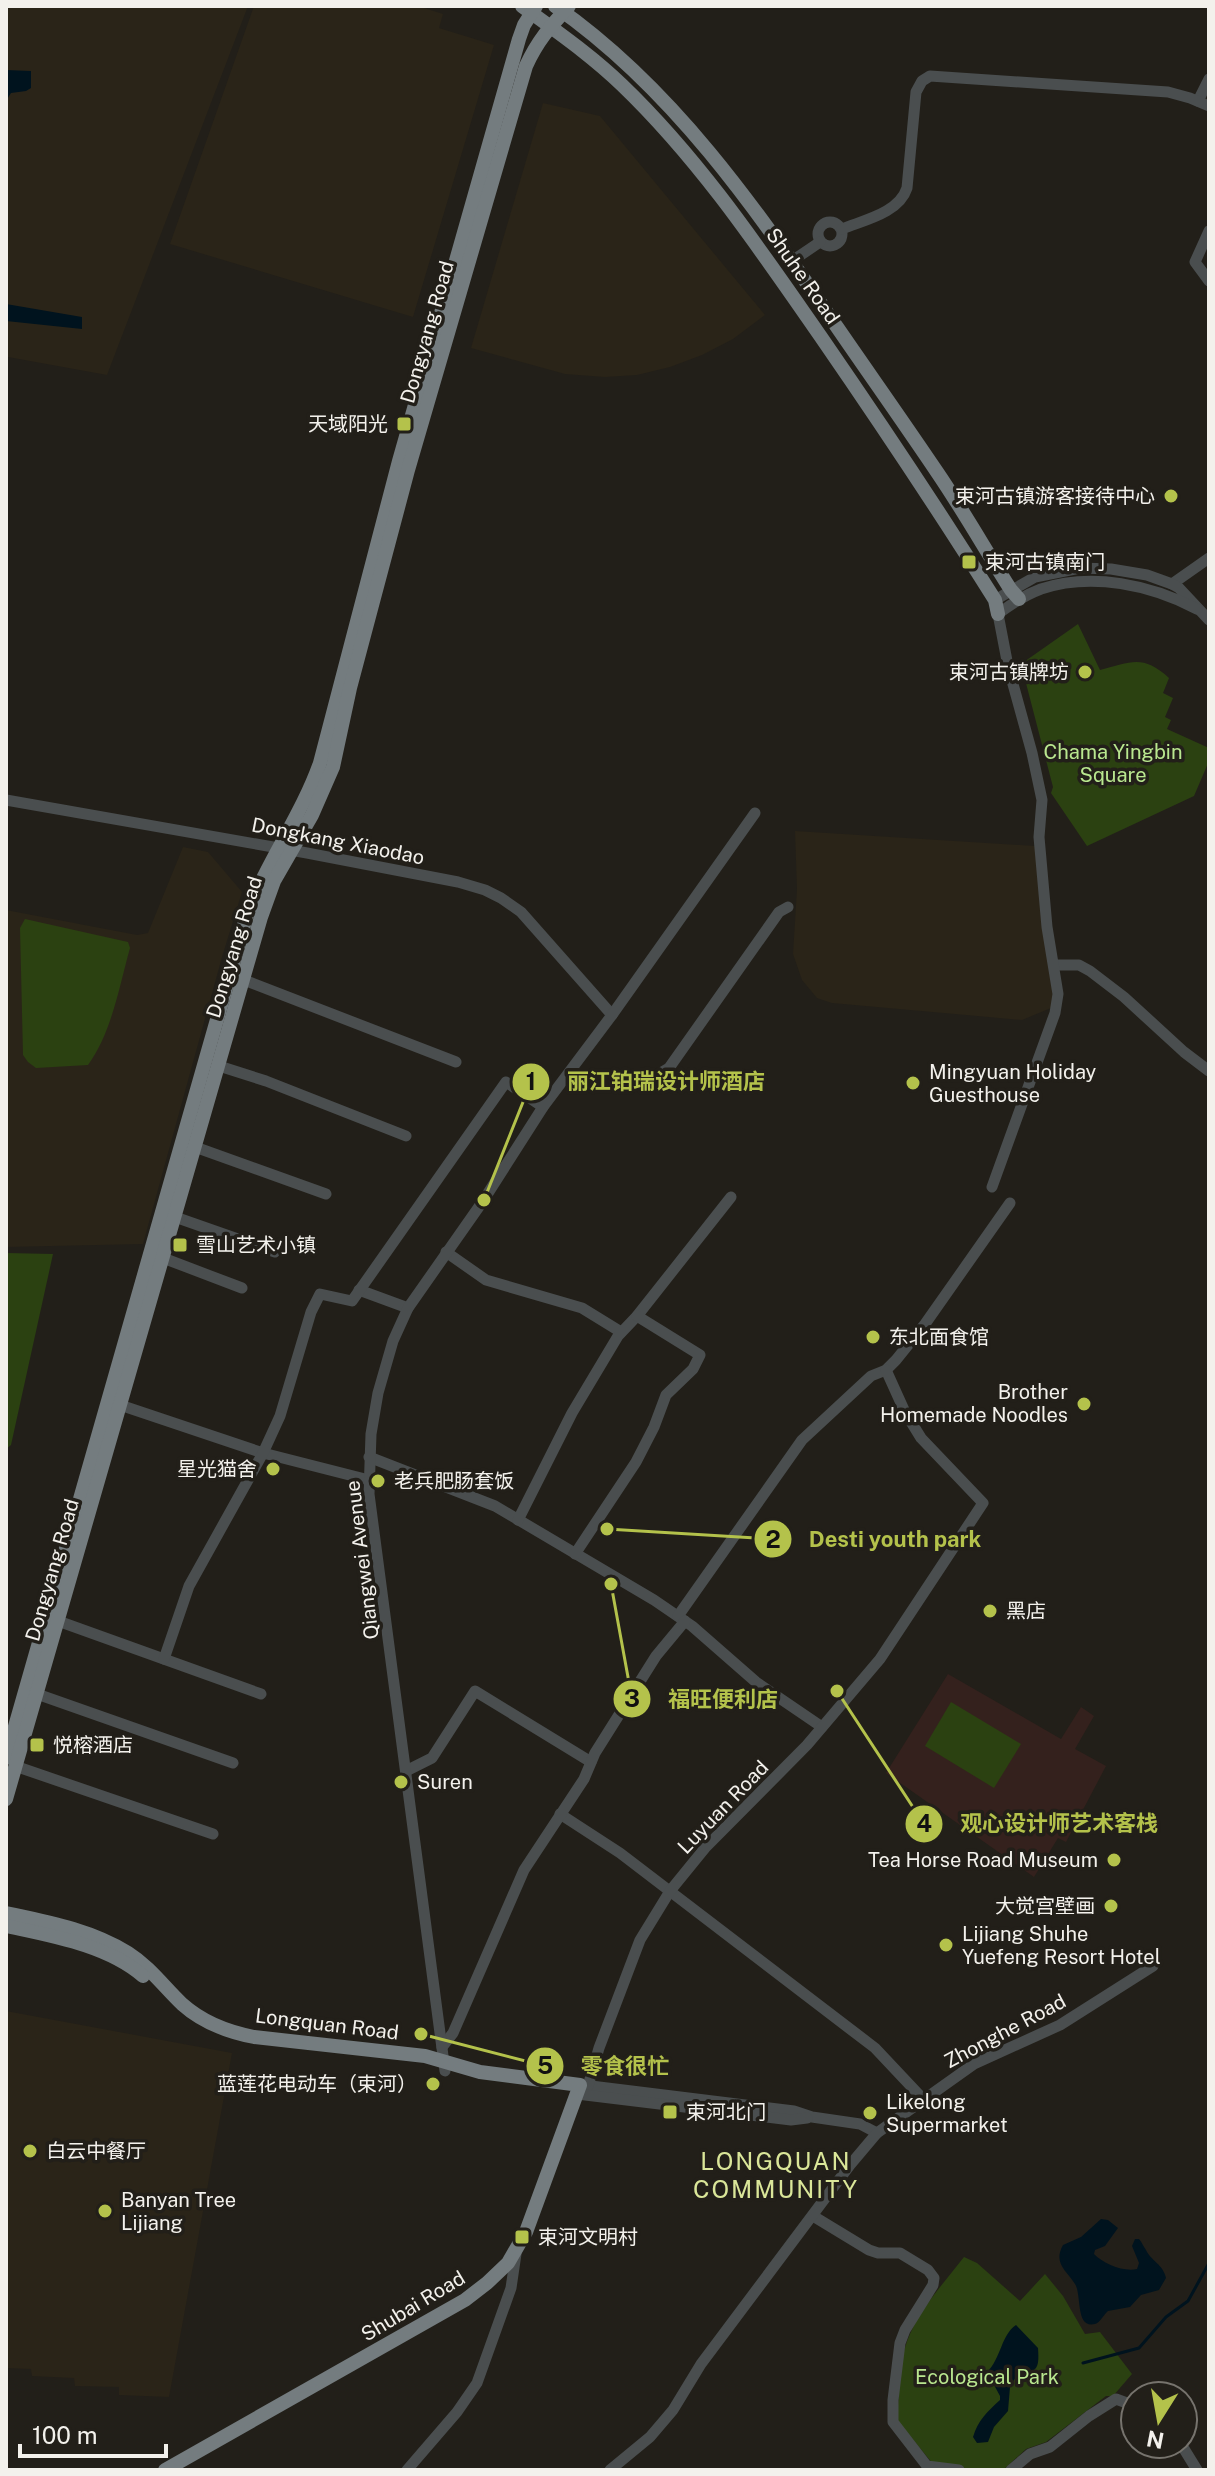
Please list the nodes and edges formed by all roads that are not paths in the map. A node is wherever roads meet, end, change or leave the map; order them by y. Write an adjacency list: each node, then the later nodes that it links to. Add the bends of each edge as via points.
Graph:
1 (530, 8): 3 (main road, Shuhe Road); 19 (main road, Dongyang Road, via 403,447 320,763)
2 (562, 8): 3 (main road, Dongyang Road); 9 (main road, Shuhe Road, via 682,119)
3 (548, 26): 14 (main road, Shuhe Road, via 620,83 726,201 923,485); 19 (main road, Dongyang Road, via 526,66 453,315 373,597 333,767 312,815)
4 (1209, 79): 5 (street)
5 (1204, 104): 6 (street, via 1168,92 930,76 916,92 903,198)
6 (842, 229): 8 (street, via 836,245); 8 (street, via 825,223 818,233)
7 (1209, 231): 10 (street, via 1195,262)
8 (820, 242): 9 (street)
9 (792, 261): 13 (main road, Shuhe Road)
10 (1209, 281)
11 (1209, 558): 12 (street)
12 (1172, 584): 13 (street, via 1130,571 1089,568 1035,577); 15 (street)
13 (1015, 595): 14 (street); 15 (street, via 1058,585 1111,582)
14 (996, 607): 21 (street, via 1042,800 1039,837)
15 (1197, 609): 16 (street)
16 (1209, 620)
17 (6, 800): 19 (street, Dongkang Xiaodao)
18 (755, 813): 23 (street, Qiangwei Avenue)
19 (285, 849): 22 (main road, Dongyang Road); 23 (street, Dongkang Xiaodao, via 493,893 521,912); 57 (main road, Dongyang Road, via 259,886 246,918)
20 (788, 907): 27 (street, via 779,912 669,1068)
21 (1054, 965): 26 (street, via 1079,965 1090,971); 31 (street, via 1055,1013)
22 (244, 980): 24 (street); 25 (main road, Dongyang Road)
23 (612, 1015): 28 (street, Qiangwei Avenue)
24 (456, 1062)
25 (219, 1066): 29 (street); 30 (main road, Dongyang Road)
26 (1209, 1071)
27 (654, 1077)
28 (543, 1107): 37 (street, Qiangwei Avenue); 40 (street, via 506,1082)
29 (406, 1136)
30 (195, 1147): 32 (street); 35 (main road, Dongyang Road)
31 (992, 1187)
32 (326, 1194)
33 (731, 1197): 42 (street)
34 (1010, 1203): 44 (street)
35 (175, 1217): 36 (street); 38 (main road, Dongyang Road)
36 (275, 1252)
37 (446, 1252): 41 (street, Qiangwei Avenue); 43 (street, via 486,1280 582,1308)
38 (163, 1258): 39 (street); 45 (main road, Dongyang Road)
39 (242, 1288)
40 (359, 1290): 41 (street); 46 (street, via 352,1301 320,1294)
41 (408, 1308): 47 (street, Qiangwei Avenue, via 382,1376)
42 (637, 1316): 43 (street); 50 (street, via 700,1355 666,1395 636,1462)
43 (621, 1332): 49 (street, via 572,1413)
44 (886, 1370): 51 (street, via 871,1376 802,1440); 56 (street, Luyuan Road, via 921,1438 983,1503 880,1659)
45 (120, 1405): 46 (street); 52 (main road, Dongyang Road)
46 (263, 1453): 48 (street); 53 (street, via 189,1586)
47 (369, 1457): 48 (street, Qiangwei Avenue); 49 (street)
48 (369, 1480): 60 (street, Qiangwei Avenue)
49 (518, 1520): 50 (street)
50 (575, 1554): 51 (street)
51 (682, 1618): 56 (street, via 756,1682); 58 (street)
52 (58, 1621): 53 (street); 54 (main road, Dongyang Road)
53 (164, 1659): 55 (street)
54 (37, 1694): 57 (main road, Dongyang Road); 59 (street)
55 (261, 1694)
56 (822, 1727): 64 (street, Luyuan Road)
57 (11, 1762): 61 (main road, Dongyang Road); 63 (street)
58 (591, 1762): 60 (street, via 475,1691 432,1758); 62 (street)
59 (233, 1763)
60 (406, 1771): 68 (street, Qiangwei Avenue)
61 (6, 1799)
62 (560, 1814): 64 (street); 68 (street, via 524,1870)
63 (213, 1834)
64 (670, 1891): 69 (street, Luyuan Road, via 640,1940); 70 (street, via 875,2048)
65 (6, 1913): 68 (main road, Longquan Road, via 79,1930 118,1947 147,1966 184,2005 231,2032)
66 (6, 1926): 68 (main road, Longquan Road, via 74,1942 116,1959 149,1981 178,2012 228,2041 423,2065)
67 (1153, 1966): 70 (street, Zhonghe Road, via 1060,2025 974,2064)
68 (443, 2060): 69 (main road, Longquan Road, via 480,2072)
69 (582, 2088): 71 (street, via 791,2120 812,2117 860,2124); 73 (main road, Shubai Road)
70 (923, 2099): 71 (street, Zhonghe Road)
71 (877, 2133): 72 (street, Zhonghe Road)
72 (813, 2216): 77 (street, Zhonghe Road, via 662,2424); 78 (street, via 869,2250 900,2253 933,2275 933,2285 900,2343 893,2422 927,2466)
73 (516, 2251): 75 (main road, Shubai Road, via 498,2274 465,2300); 76 (street, via 511,2288 477,2383)
74 (1119, 2400): 79 (street)
75 (165, 2470)
76 (407, 2470)
77 (610, 2470)
78 (959, 2470)
79 (1011, 2470)

